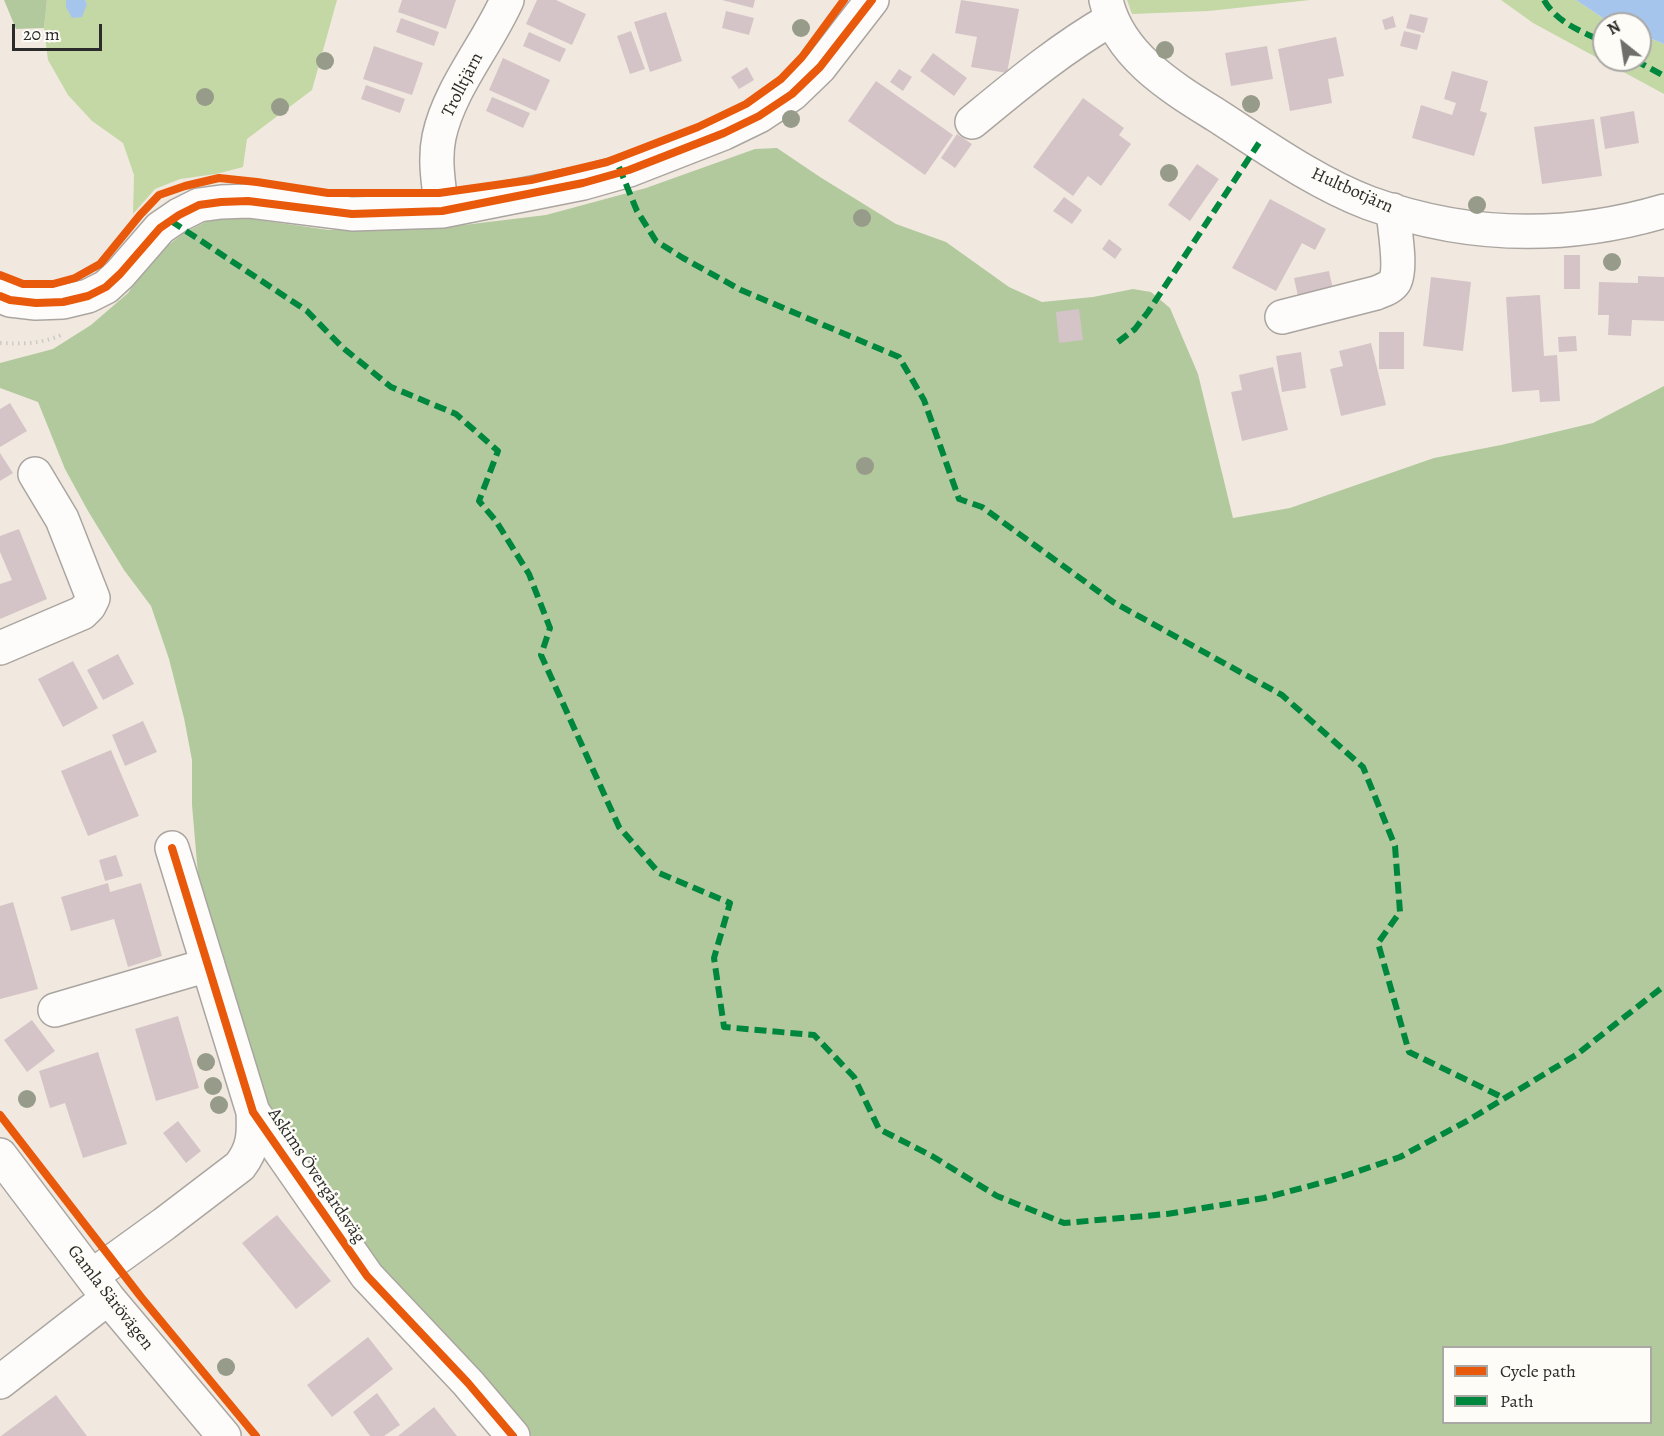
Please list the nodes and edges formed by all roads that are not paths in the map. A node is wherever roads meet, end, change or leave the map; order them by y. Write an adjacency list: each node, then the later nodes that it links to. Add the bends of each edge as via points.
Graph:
1 (507, 0): 6 (street, Trolltjärn, via 450,103 439,136)
2 (872, 0): 6 (street, via 820,67 792,94 759,116 724,133 582,183)
3 (1109, 9): 4 (street, via 1080,37); 5 (street, Hultbotjärn, via 1126,46 1200,105 1336,188)
4 (972, 122)
5 (1393, 210): 7 (street, Hultbotjärn, via 1506,232 1599,227); 9 (street, via 1398,269 1388,288)
6 (442, 211): 8 (street, via 352,214 248,201 199,205 160,228 120,274 88,296 36,303)
7 (1664, 211)
8 (0, 296)
9 (1281, 317)
10 (35, 474): 11 (street, via 62,519 93,598 82,613)
11 (0, 648)
12 (172, 848): 13 (street, Askims Övergårdsväg)
13 (208, 965): 14 (street); 15 (street, Askims Övergårdsväg)
14 (55, 1010)
15 (253, 1112): 17 (street, Askims Övergårdsväg, via 253,1142 240,1166 164,1224); 20 (street, Askims Övergårdsväg, via 367,1276)
16 (0, 1155): 17 (street, Gamla Särövägen)
17 (100, 1287): 18 (street, Askims Övergårdsväg); 19 (street, Gamla Särövägen)
18 (0, 1382)
19 (224, 1436)
20 (513, 1436)

